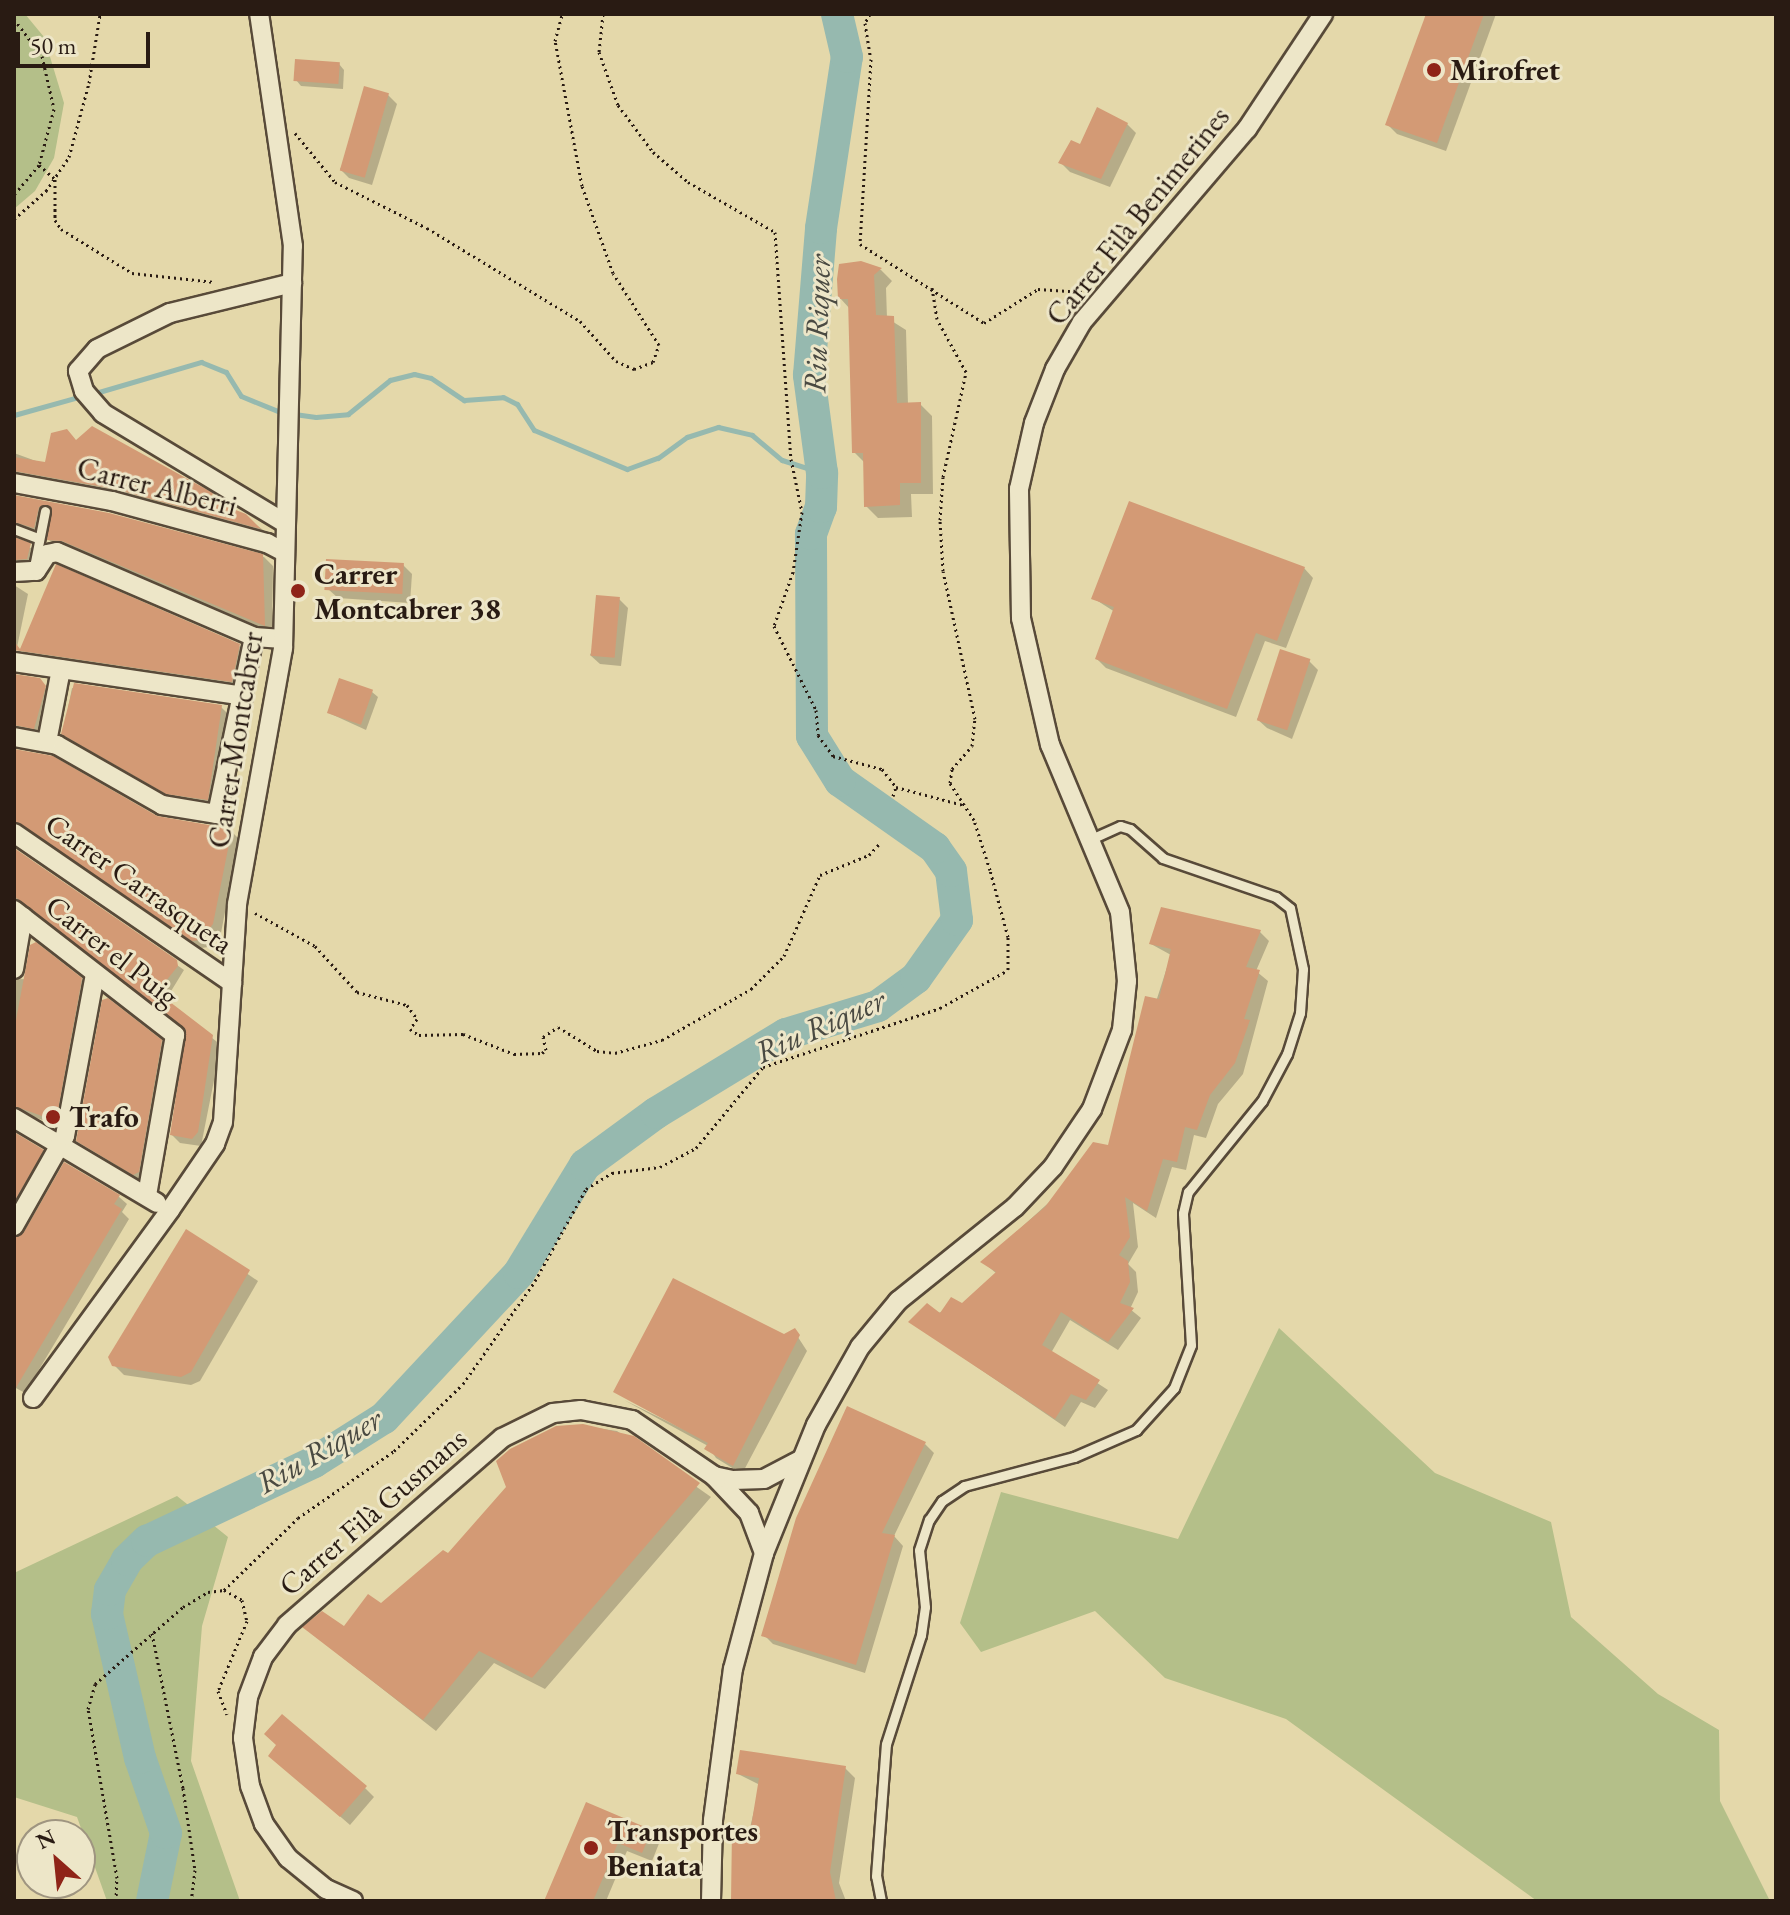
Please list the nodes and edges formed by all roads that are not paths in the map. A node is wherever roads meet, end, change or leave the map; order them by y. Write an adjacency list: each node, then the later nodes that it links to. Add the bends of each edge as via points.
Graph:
1 (259, 14): 3 (street, Carrer Montcabrer, via 293,246)
2 (1323, 14): 19 (street, Carrer Filà Benimerines, via 1247,129 1097,302 1068,343 1034,423 1019,489 1021,618 1040,712)
3 (292, 292): 6 (street, Carrer Montcabrer); 6 (street, via 151,321 86,357 78,371 103,413)
4 (14, 483): 9 (street, Carrer Alberri, via 112,501)
5 (45, 511): 8 (lane)
6 (285, 523): 9 (street, Carrer Montcabrer)
7 (14, 529): 8 (lane)
8 (38, 538): 10 (lane)
9 (284, 552): 12 (street, Carrer Montcabrer)
10 (23, 572): 11 (street, via 57,552)
11 (254, 637): 12 (street); 15 (street, Carrer Montcabrer)
12 (283, 639): 23 (street, Carrer Montcabrer, via 237,904)
13 (14, 662): 14 (street)
14 (61, 669): 15 (street); 17 (street)
15 (243, 696): 17 (street, Carrer Montcabrer, via 217,814 162,805)
16 (14, 737): 17 (street)
17 (47, 742)
18 (14, 833): 23 (street, Carrer Carrasqueta)
19 (1091, 839): 30 (street, Carrer Filà Benimerines, via 1120,912 1126,959 1122,1030 1105,1082 1079,1131 1036,1185 922,1279 878,1324 844,1373); 35 (lane, via 1120,826 1130,829 1163,858 1276,897 1290,908 1303,969 1300,1013 1287,1054 1262,1101 1188,1192 1183,1213 1191,1345 1174,1388 1136,1430 1074,1457 964,1486 942,1501 929,1520 919,1550 925,1607 921,1635 886,1744 876,1876)
20 (18, 914): 21 (street); 22 (street, Carrer el Puig)
21 (14, 969)
22 (95, 974): 25 (street); 26 (street, Carrer el Puig, via 175,1035)
23 (232, 983): 27 (street, Carrer Montcabrer, via 223,1122 215,1144)
24 (14, 1118): 25 (street)
25 (61, 1146): 26 (street); 28 (street)
26 (147, 1196): 27 (street)
27 (170, 1210): 29 (street, Carrer Montcabrer)
28 (14, 1226)
29 (33, 1398)
30 (800, 1460): 31 (street, via 764,1479); 32 (street, Carrer Filà Benimerines)
31 (714, 1476): 32 (street, Carrer Filà Gusmans, via 749,1513); 33 (street, Carrer Filà Gusmans, via 649,1429 616,1414 568,1411 520,1427 287,1625 256,1673 244,1723 245,1767 264,1824 301,1870)
32 (764, 1553): 34 (street, Carrer Filà Benimerines, via 723,1727)
33 (353, 1901)
34 (711, 1901)
35 (881, 1901)

